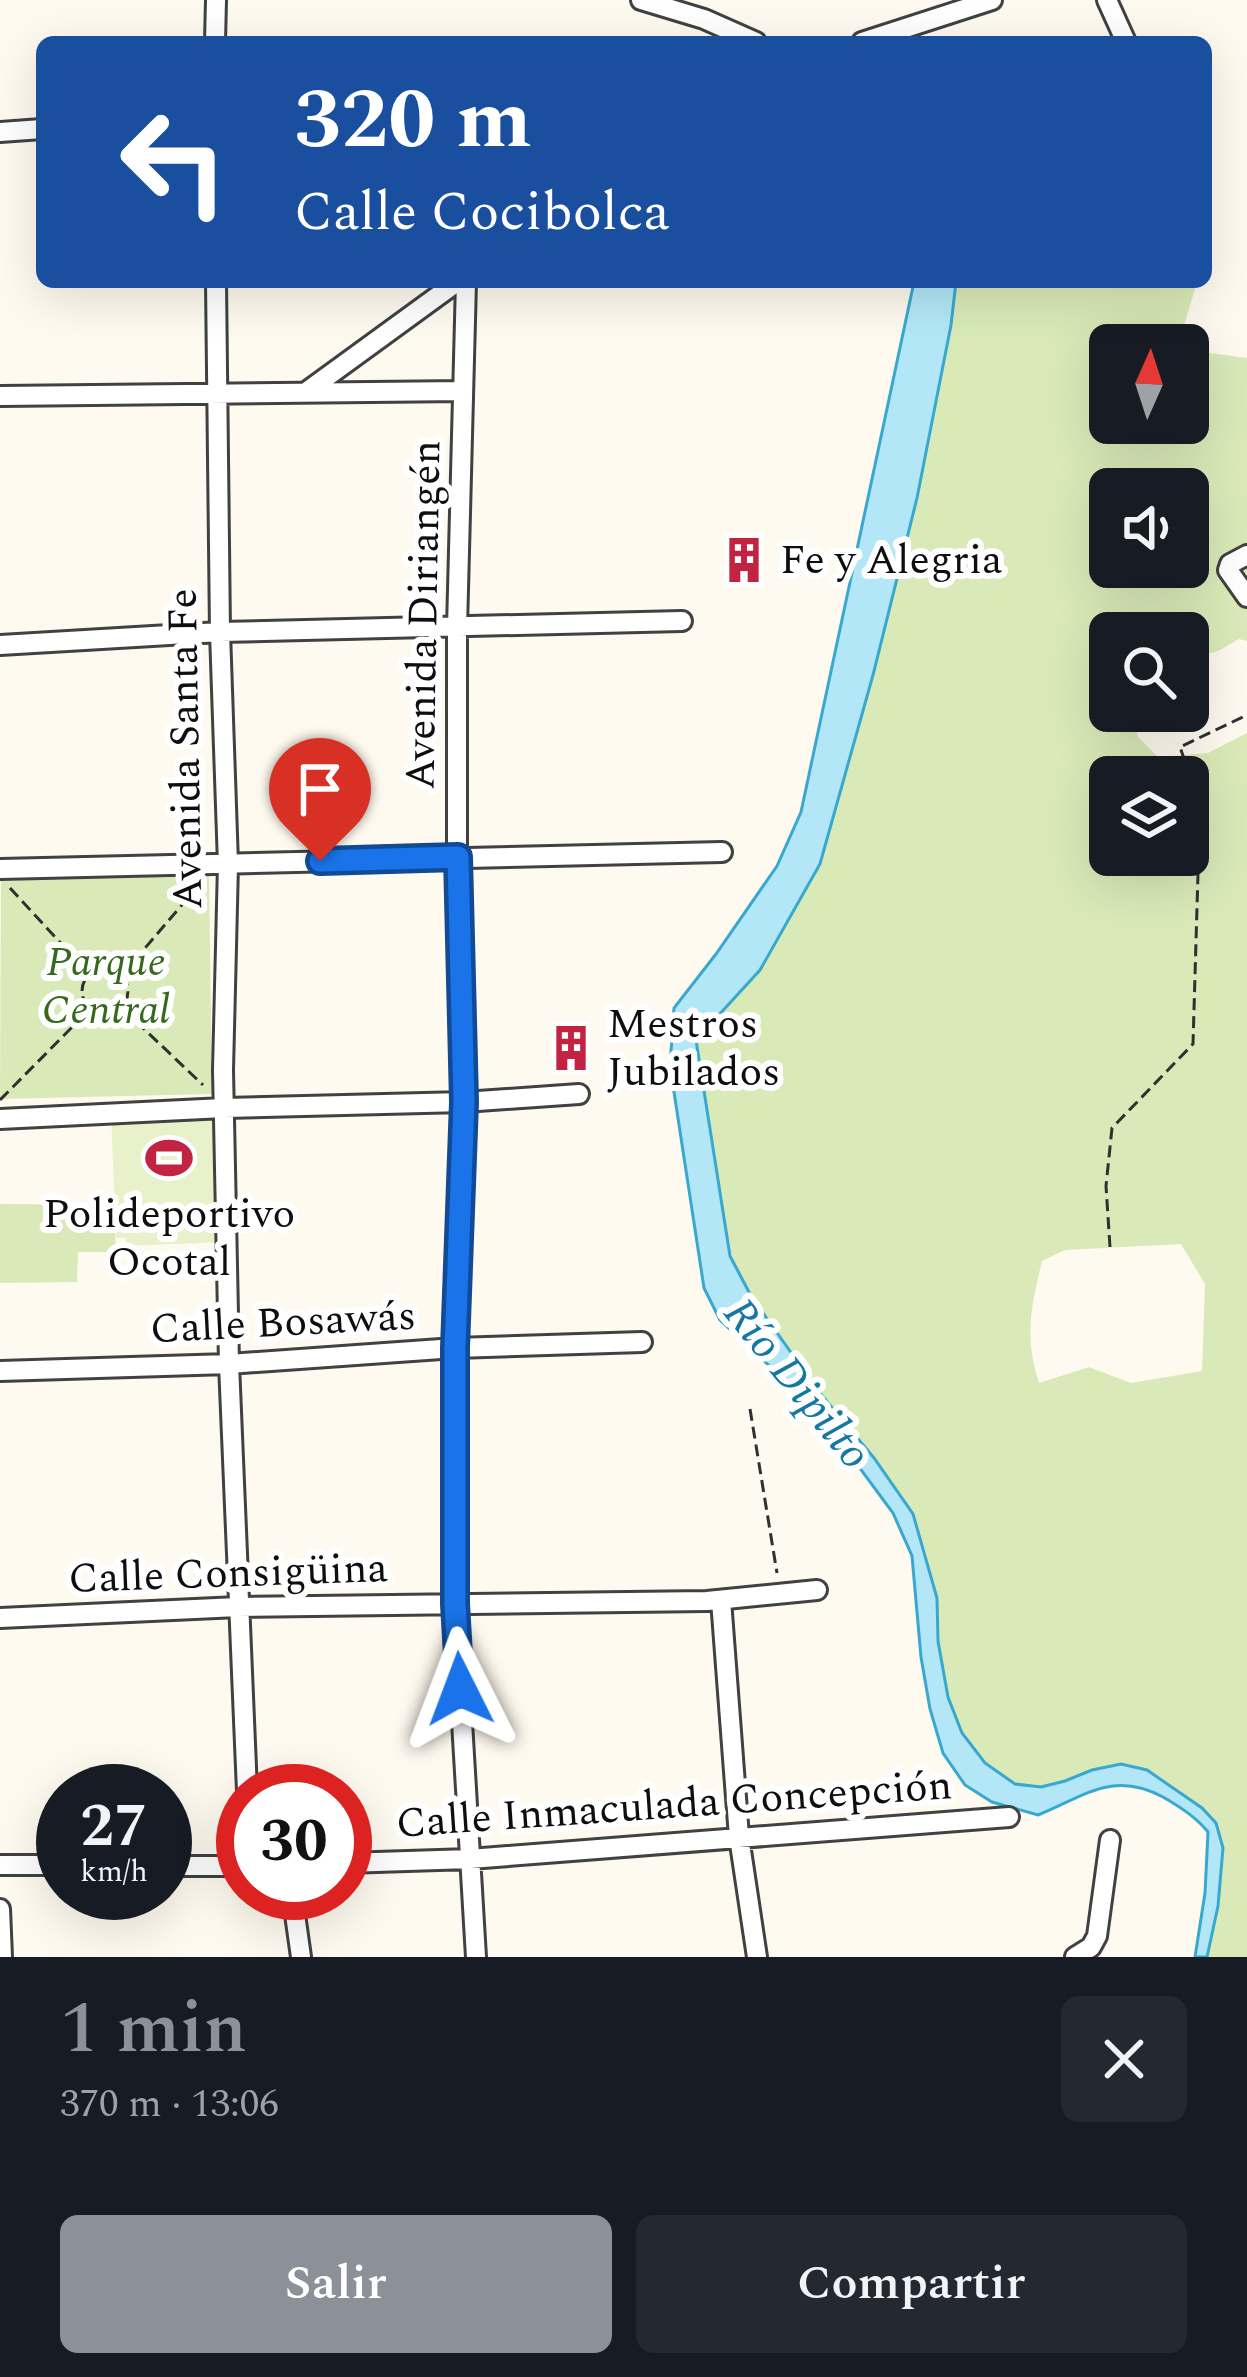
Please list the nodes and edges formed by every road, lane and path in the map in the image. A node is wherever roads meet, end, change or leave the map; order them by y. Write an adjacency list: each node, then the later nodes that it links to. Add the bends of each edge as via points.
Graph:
1 (216, 0): 5 (street)
2 (641, 0): 6 (street)
3 (992, 0): 7 (street)
4 (1107, 0): 8 (street)
5 (215, 36)
6 (742, 36)
7 (881, 36)
8 (1123, 36)
9 (36, 129): 10 (street)
10 (0, 132)
11 (216, 288): 16 (street, Avenida Santa Fe)
12 (453, 288): 15 (street)
13 (461, 288): 14 (street, Avenida Diriangén)
14 (463, 391): 15 (street); 21 (street, Avenida Diriangén)
15 (306, 392): 16 (street)
16 (216, 393): 17 (street); 22 (street, Avenida Santa Fe)
17 (0, 395)
18 (1247, 555): 19 (street, via 1228,570)
19 (1247, 597)
20 (682, 621): 21 (street)
21 (458, 628): 22 (street); 26 (street, Avenida Diriangén)
22 (220, 632): 23 (street); 27 (street, Avenida Santa Fe)
23 (0, 645)
24 (1247, 715): 39 (path, via 1180,746 1200,805 1193,1044 1112,1128)
25 (722, 852): 26 (street)
26 (458, 857): 27 (street); 36 (street, Avenida Diriangén)
27 (227, 864): 28 (street); 31 (path, via 208,873); 37 (street, Avenida Santa Fe)
28 (0, 869)
29 (1, 878): 30 (path)
30 (90, 975): 31 (path, via 101,968); 33 (path, via 82,993)
31 (122, 975): 32 (path)
32 (122, 1008): 33 (path); 37 (path)
33 (90, 1009): 35 (path)
34 (579, 1094): 36 (street)
35 (0, 1100)
36 (464, 1102): 37 (street); 41 (street, Avenida Diriangén)
37 (224, 1108): 38 (street); 42 (street, Avenida Santa Fe)
38 (0, 1119)
39 (1110, 1247)
40 (642, 1342): 41 (street, Calle Bosawás)
41 (455, 1348): 42 (street, Calle Bosawás); 48 (street, Avenida Diriangén)
42 (229, 1364): 43 (street, Calle Bosawás); 49 (street, Avenida Santa Fe)
43 (0, 1371)
44 (750, 1408): 46 (path)
45 (818, 1590): 46 (street, Calle Consigüina)
46 (780, 1593): 47 (street, Calle Consigüina)
47 (722, 1600): 48 (street, Calle Consigüina); 53 (street)
48 (455, 1604): 49 (street, Calle Consigüina); 55 (street, Avenida Diriangén)
49 (238, 1607): 50 (street, Calle Consigüina); 51 (street, Avenida Santa Fe)
50 (0, 1618)
51 (246, 1764)
52 (1009, 1817): 53 (street, Calle Inmaculada Concepción)
53 (739, 1837): 55 (street, Calle Inmaculada Concepción); 64 (street)
54 (1110, 1840): 65 (street, via 1097,1936)
55 (470, 1859): 56 (street, Calle Inmaculada Concepción); 63 (street, Avenida Diriangén)
56 (372, 1863)
57 (0, 1865): 58 (street)
58 (36, 1865)
59 (0, 1909): 61 (street)
60 (296, 1920): 62 (street)
61 (2, 1957)
62 (301, 1957)
63 (476, 1957)
64 (757, 1957)
65 (1075, 1957)

